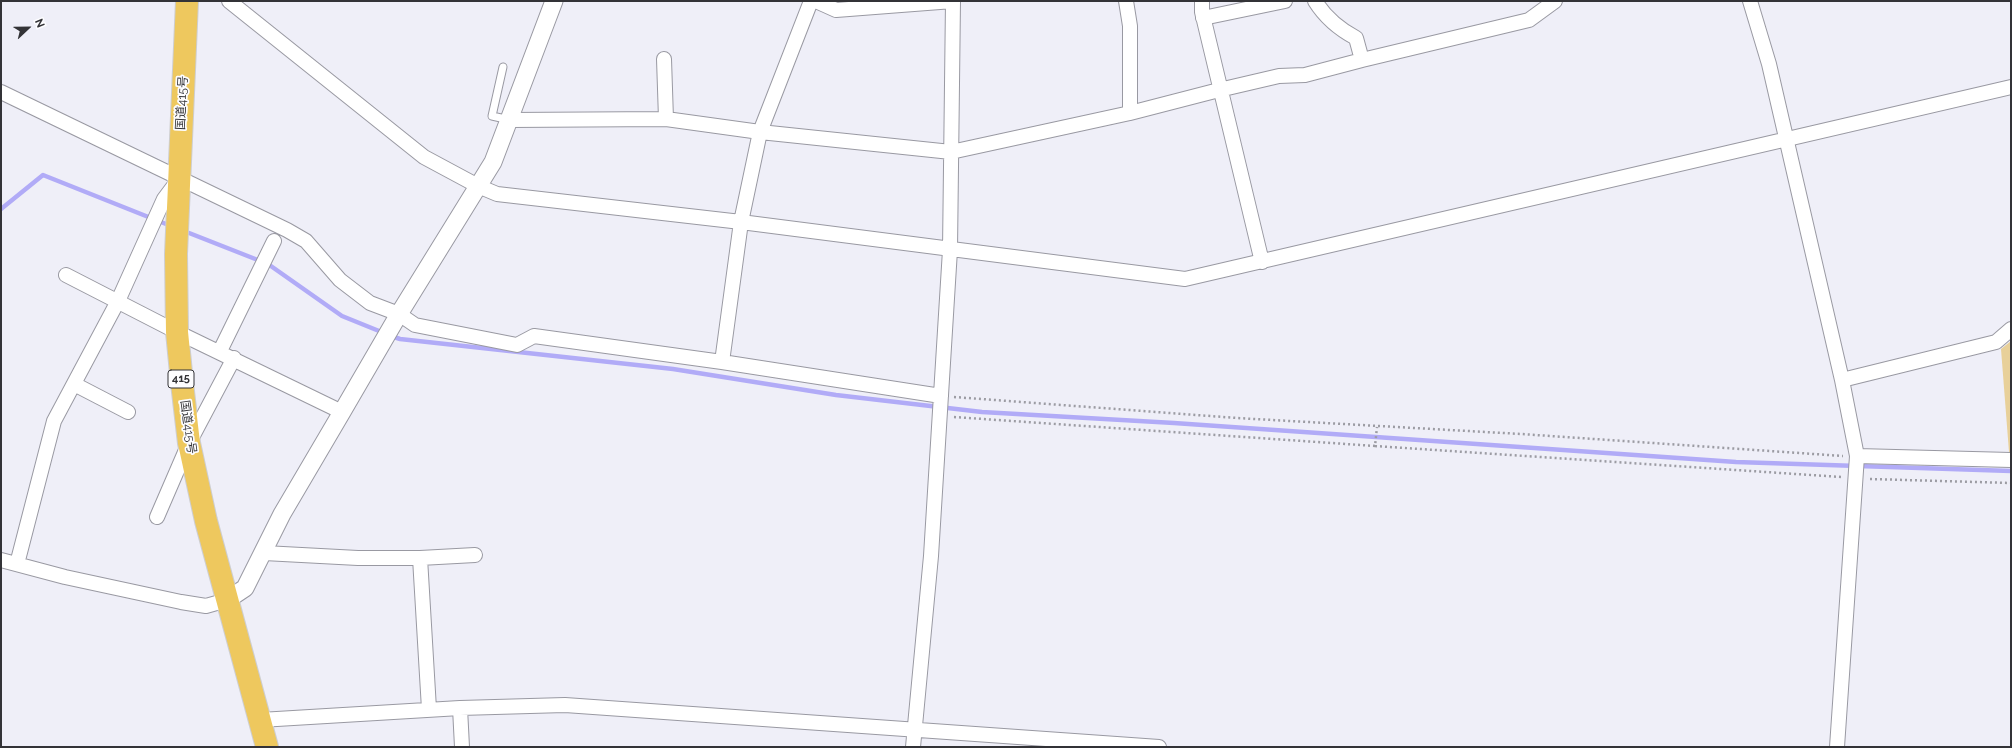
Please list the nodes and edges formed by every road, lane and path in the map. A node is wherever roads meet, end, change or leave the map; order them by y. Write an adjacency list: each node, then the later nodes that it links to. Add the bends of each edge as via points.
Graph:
1 (187, 1): 27 (highway, 国道415号 / 415)
2 (229, 1): 28 (street, via 424,157)
3 (554, 1): 23 (street)
4 (811, 1): 24 (street)
5 (816, 1): 6 (street, via 836,10)
6 (933, 1): 7 (street)
7 (953, 1): 26 (street)
8 (1126, 1): 21 (street, via 1130,26)
9 (1202, 1): 14 (street)
10 (1285, 1): 14 (street)
11 (1315, 1): 16 (street, via 1327,17 1356,38)
12 (1555, 1): 16 (street, via 1529,20)
13 (1750, 1): 25 (street, via 1769,64)
14 (1203, 18): 19 (street)
15 (664, 60): 22 (street)
16 (1362, 60): 19 (street, via 1305,75 1279,76)
17 (503, 67): 23 (lane, via 492,116)
18 (2011, 87): 25 (street)
19 (1220, 90): 21 (street); 32 (street)
20 (1, 92): 27 (street)
21 (1130, 113): 26 (street)
22 (666, 119): 23 (street); 24 (street)
23 (510, 120): 28 (street, via 493,162)
24 (760, 132): 26 (street); 29 (street)
25 (1784, 138): 32 (street); 41 (street)
26 (951, 152): 31 (street)
27 (179, 179): 34 (street, via 164,199); 35 (street, via 306,241 340,280 370,303); 37 (highway, 国道415号 / 415, via 176,254)
28 (478, 186): 29 (street, via 497,194); 35 (street)
29 (740, 222): 31 (street); 40 (street)
30 (274, 241): 38 (street)
31 (950, 250): 32 (street, via 1185,278); 43 (street)
32 (1262, 262)
33 (66, 275): 34 (street)
34 (118, 300): 37 (street); 42 (street)
35 (398, 314): 40 (street, via 415,325 517,345 534,336); 45 (street)
36 (2011, 329): 41 (street, via 1996,342)
37 (177, 332): 38 (street); 48 (highway, 国道415号 / 415)
38 (220, 351): 39 (street)
39 (234, 358): 45 (street); 48 (street)
40 (722, 362): 43 (street)
41 (1842, 380): 50 (street)
42 (74, 384): 44 (street); 59 (street, via 54,421)
43 (941, 396): 46 (street); 47 (path)
44 (128, 412)
45 (342, 412): 55 (street, via 282,514)
46 (940, 416): 49 (path); 64 (street, via 931,556)
47 (1377, 427): 49 (path); 50 (path)
48 (189, 443): 54 (street); 60 (highway, 国道415号 / 415)
49 (1375, 446): 52 (path)
50 (1857, 456): 51 (street); 52 (street)
51 (2011, 460)
52 (1855, 478): 53 (path); 69 (street)
53 (2011, 483)
54 (157, 517)
55 (264, 553): 57 (street); 60 (street, via 245,588)
56 (474, 555): 57 (street)
57 (420, 558): 62 (street)
58 (1, 560): 59 (street)
59 (17, 564): 60 (street, via 181,602 206,606)
60 (227, 600): 63 (highway, 国道415号 / 415)
61 (460, 708): 62 (street); 64 (street, via 565,705); 66 (street)
62 (429, 709): 63 (street)
63 (260, 720): 65 (highway, 国道415号 / 415)
64 (915, 730): 67 (street); 68 (street)
65 (267, 747)
66 (462, 747)
67 (914, 747)
68 (1159, 747)
69 (1837, 747)

